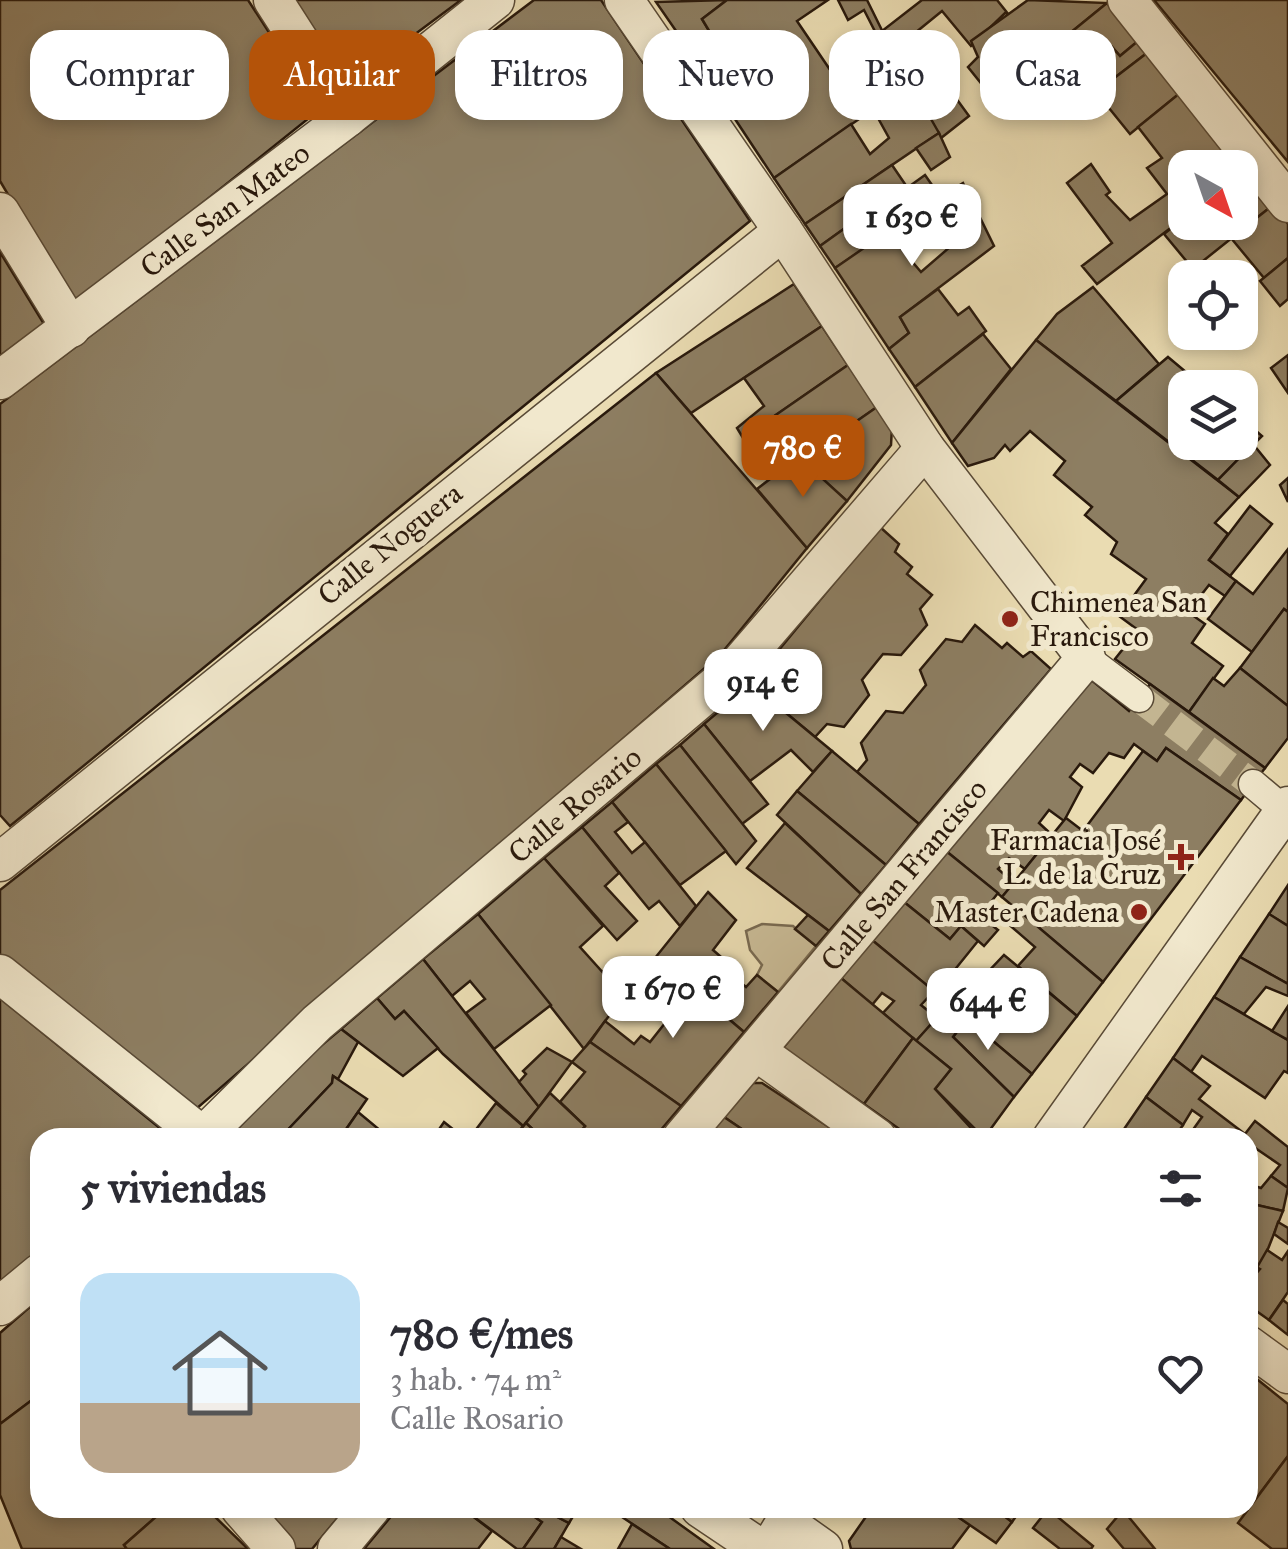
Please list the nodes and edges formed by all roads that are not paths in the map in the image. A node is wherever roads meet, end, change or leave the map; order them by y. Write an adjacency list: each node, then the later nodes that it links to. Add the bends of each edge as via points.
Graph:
1 (273, 0): 5 (street)
2 (494, 0): 6 (street, Calle San Mateo)
3 (624, 0): 10 (street)
4 (1126, 0): 8 (street)
5 (292, 30)
6 (435, 47)
7 (344, 120): 11 (street, Calle San Mateo)
8 (1288, 203)
9 (0, 212): 11 (street)
10 (783, 230): 13 (street); 18 (street, Calle Noguera)
11 (71, 328): 12 (street, Calle San Mateo)
12 (0, 380)
13 (925, 448): 14 (street); 22 (street, Calle Rosario, via 734,670 317,1023)
14 (1086, 658): 15 (street); 20 (street, Calle San Francisco)
15 (1139, 698)
16 (1253, 784): 17 (street)
17 (1286, 808): 25 (street)
18 (0, 862)
19 (0, 974): 21 (street)
20 (756, 1051): 23 (street, Calle San Francisco); 24 (street)
21 (192, 1128)
22 (212, 1128)
23 (691, 1128)
24 (863, 1128)
25 (1059, 1128)
26 (30, 1281): 27 (street)
27 (0, 1306)
28 (1258, 1352): 29 (street)
29 (1288, 1374)
30 (249, 1518): 34 (street)
31 (363, 1518): 35 (street)
32 (732, 1518): 33 (street)
33 (777, 1532): 36 (street)
34 (276, 1549)
35 (337, 1549)
36 (823, 1549)

